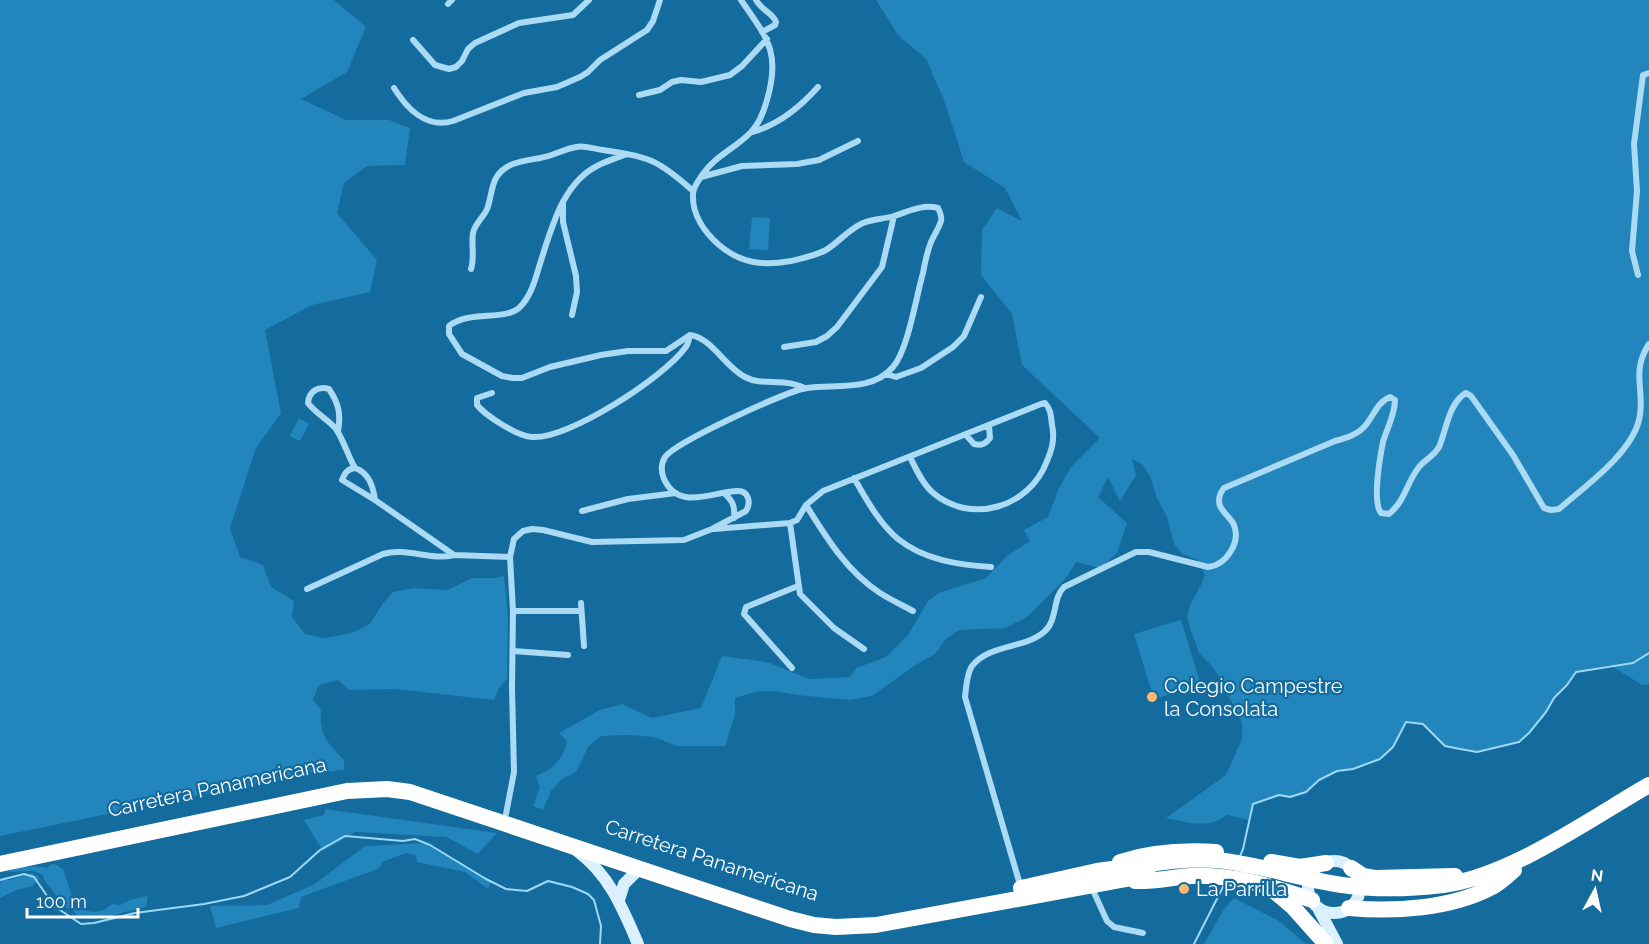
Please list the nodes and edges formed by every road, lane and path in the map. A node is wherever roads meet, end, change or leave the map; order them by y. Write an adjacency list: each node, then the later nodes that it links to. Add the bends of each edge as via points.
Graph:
1 (589, 0): 7 (street, via 573,15 519,23 475,43 462,61 449,69 435,65)
2 (660, 0): 10 (street, via 647,30 588,72 557,87 524,93 443,124 414,112)
3 (741, 0): 5 (street)
4 (756, 0): 5 (street, via 776,22)
5 (762, 32): 6 (street)
6 (767, 39): 11 (street, via 730,75 701,82 681,80); 12 (street, via 772,53 772,84)
7 (413, 40)
8 (1649, 73): 20 (street, via 1644,75 1634,144 1637,191 1632,251)
9 (818, 87): 12 (street, via 807,100 768,128)
10 (394, 88)
11 (639, 95)
12 (751, 132): 15 (street)
13 (858, 141): 15 (street, via 819,160 742,166)
14 (627, 154): 16 (street, via 657,162); 17 (street, via 600,164 585,175); 19 (street, via 575,147 513,163 503,170 496,178 487,211 473,233 475,258)
15 (700, 177): 16 (street)
16 (692, 190): 18 (street, via 699,221 714,241 743,261 758,264 808,257 824,251 865,222)
17 (563, 201): 22 (street, via 563,222 576,276); 23 (street, via 532,289 519,308 456,321 449,326 449,334 462,354 502,376 522,378 601,355 666,351)
18 (894, 216): 25 (street, via 882,267 837,327 816,342); 26 (street, via 928,206 938,208 941,220 930,246 901,355)
19 (471, 269)
20 (1638, 275)
21 (981, 297): 26 (street, via 964,336 953,347 921,368 896,377)
22 (572, 315)
23 (690, 335): 27 (street, via 702,340 747,379 789,382); 28 (street, via 687,346 643,386 588,420 546,436 522,435 483,412 477,398)
24 (1649, 344): 72 (street, via 1638,372 1640,419 1635,432 1611,465 1559,509 1544,508 1513,455 1466,393 1447,421 1436,453 1419,467 1398,507 1389,514 1381,513 1376,495 1383,443 1395,407 1395,400 1390,397 1383,400 1364,428 1351,437 1224,488 1220,505 1237,537 1229,556 1216,566 1136,552 1065,587 1051,624 1043,633 984,656 972,666 965,698)
25 (784, 347)
26 (886, 374): 27 (street, via 854,386)
27 (806, 388): 35 (street, via 724,422 673,450 664,458 661,468 667,485)
28 (492, 393)
29 (988, 426): 31 (street); 31 (street, via 990,438 986,443 974,444); 32 (street, via 1041,404 1049,407 1052,450 1044,471 1032,488 1013,501 994,508 972,509 950,503 932,492)
30 (338, 432): 30 (street, via 341,414 336,399 329,389 315,390 308,403); 33 (street)
31 (966, 435): 32 (street)
32 (910, 457): 34 (street)
33 (355, 468): 37 (street, via 369,479); 37 (street, via 345,473 342,480)
34 (854, 478): 38 (street, via 823,491); 45 (street, via 873,510 898,539 927,555 962,565)
35 (676, 492): 36 (street, via 688,498); 39 (street)
36 (724, 493): 40 (street, via 732,500); 40 (street, via 740,491 749,500 746,511)
37 (375, 500): 43 (street)
38 (806, 505): 41 (street, via 797,520); 51 (street, via 830,544 851,568 879,592)
39 (582, 510)
40 (734, 518): 42 (street)
41 (790, 523): 42 (street); 46 (street)
42 (712, 529): 44 (street, via 684,540 592,542 532,529 514,539)
43 (454, 555): 44 (street); 47 (street, via 442,558 394,551)
44 (510, 557): 49 (street)
45 (991, 567)
46 (798, 586): 53 (street, via 805,601); 56 (street, via 744,610)
47 (307, 589)
48 (581, 603): 50 (street)
49 (513, 611): 50 (street); 54 (street)
50 (581, 611): 52 (street)
51 (913, 611)
52 (584, 646)
53 (864, 649)
54 (513, 651): 55 (street); 59 (street, via 514,772)
55 (568, 655)
56 (792, 668)
57 (1649, 785): 68 (highway, Carretera Panamericana, via 1560,837)
58 (1649, 797): 67 (highway, Carretera Panamericana)
59 (506, 814): 61 (highway, Carretera Panamericana, via 411,783 368,779 338,782); 72 (highway, Carretera Panamericana, via 820,918 874,917)
60 (571, 846): 63 (highway, Carretera Panamericana, via 410,792 369,789); 64 (highway, Carretera Panamericana); 74 (main road, via 595,866)
61 (0, 855)
62 (1326, 863): 65 (main road, via 1339,862); 69 (highway, via 1291,866 1228,853 1191,851 1132,858); 75 (main road, via 1310,878 1309,893)
63 (0, 864)
64 (639, 868): 69 (highway, Carretera Panamericana, via 790,919 844,928 876,925); 74 (main road, via 624,884)
65 (1351, 868): 68 (highway, via 1375,878); 76 (main road, via 1360,885 1358,898)
66 (1146, 870): 69 (highway, Carretera Panamericana); 70 (highway, Carretera Panamericana); 73 (highway, Carretera Panamericana, via 1228,872 1376,897 1409,898)
67 (1514, 870): 73 (highway, Carretera Panamericana, via 1471,886); 76 (highway, via 1493,887 1461,898 1411,908)
68 (1477, 877): 73 (highway, Carretera Panamericana)
69 (1094, 878): 70 (highway, Carretera Panamericana); 72 (highway, Carretera Panamericana); 77 (street, via 1107,921 1114,927)
70 (1113, 880): 71 (highway, via 1146,882 1213,876)
71 (1262, 885): 75 (highway); 79 (highway, via 1292,906)
72 (1021, 888)
73 (1442, 889)
74 (619, 900): 78 (main road)
75 (1314, 903): 76 (main road, via 1332,913); 80 (main road)
76 (1349, 908): 80 (main road, via 1338,924)
77 (1143, 933)
78 (638, 944)
79 (1326, 944)
80 (1339, 944)

